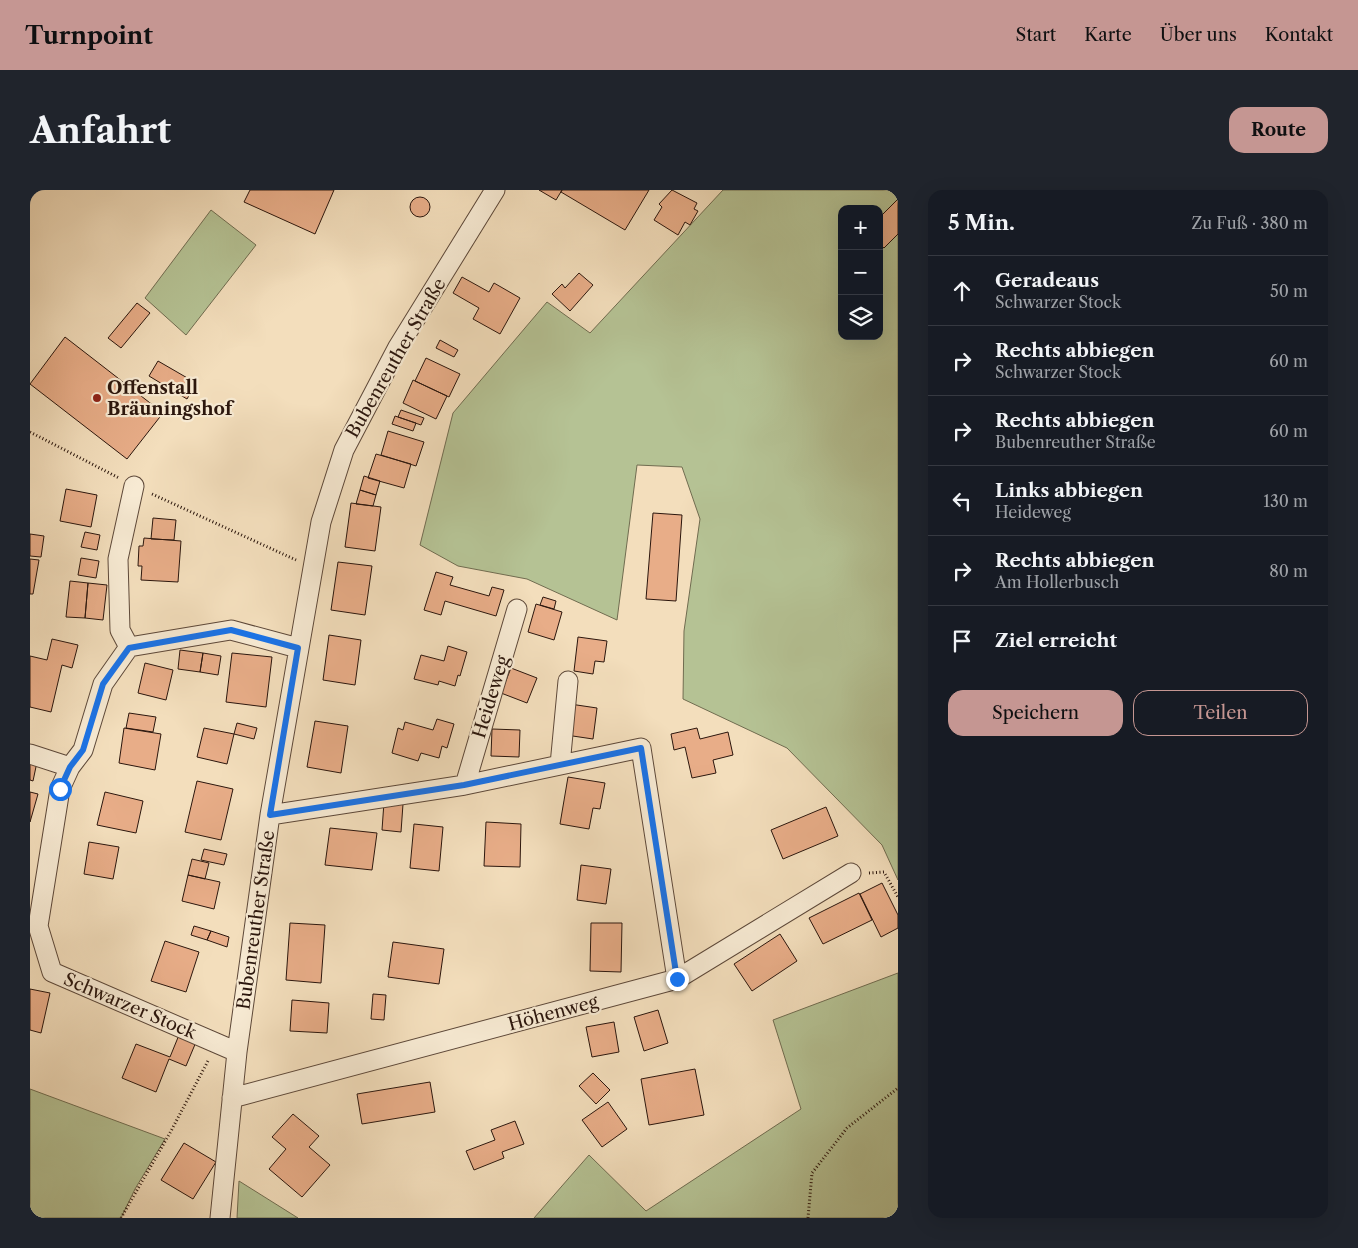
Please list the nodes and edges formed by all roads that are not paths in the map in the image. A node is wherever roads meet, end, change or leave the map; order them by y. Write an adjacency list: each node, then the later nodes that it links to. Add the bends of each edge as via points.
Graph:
1 (495, 190): 5 (street, Bubenreuther Straße, via 398,347 344,450 321,522)
2 (134, 486): 4 (street, via 118,559 120,630)
3 (517, 609): 10 (street, Heideweg)
4 (129, 648): 5 (street, via 231,630); 9 (street, Schwarzer Stock, via 103,684 83,750)
5 (298, 648): 11 (street, Bubenreuther Straße)
6 (568, 680): 8 (street)
7 (30, 754): 9 (street)
8 (560, 766): 10 (street); 13 (street, via 641,748)
9 (70, 767): 14 (street, Schwarzer Stock, via 60,789 38,926 52,972)
10 (464, 785): 11 (street)
11 (270, 815): 14 (street, Bubenreuther Straße)
12 (851, 873): 13 (street, Höhenweg)
13 (677, 979): 15 (street, Höhenweg)
14 (237, 1052): 15 (street, Bubenreuther Straße)
15 (232, 1098): 16 (street, Bubenreuther Straße)
16 (220, 1218)

